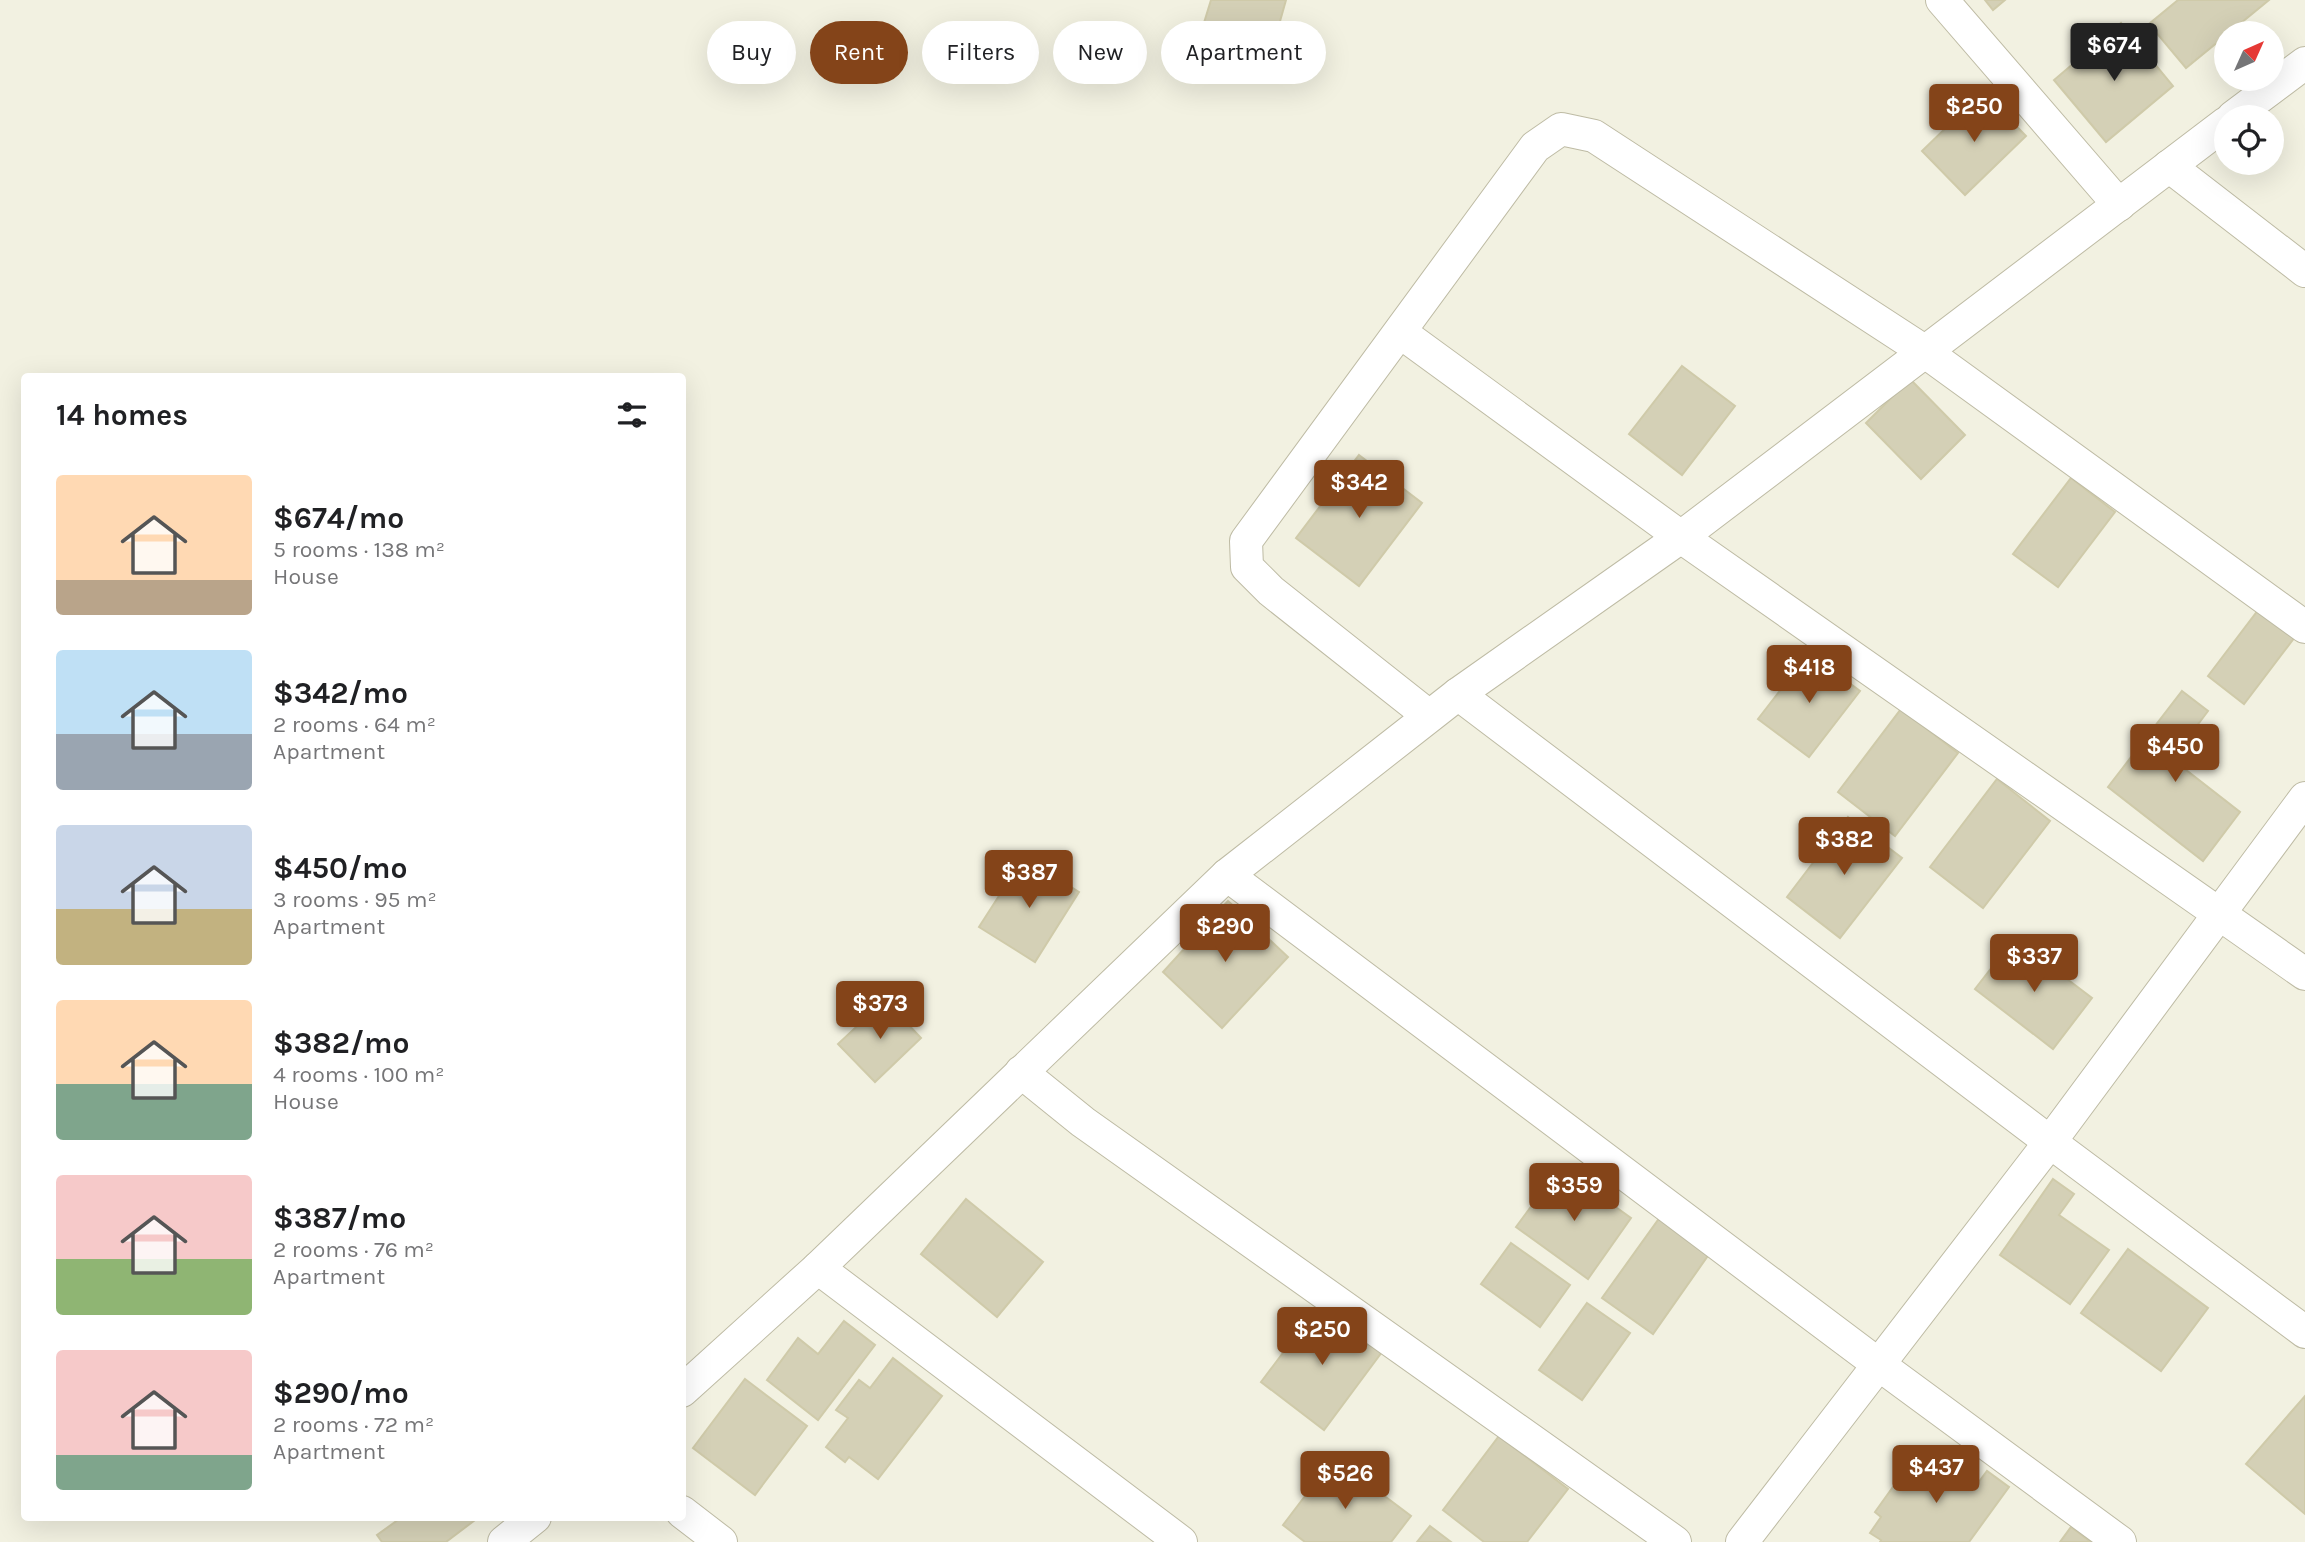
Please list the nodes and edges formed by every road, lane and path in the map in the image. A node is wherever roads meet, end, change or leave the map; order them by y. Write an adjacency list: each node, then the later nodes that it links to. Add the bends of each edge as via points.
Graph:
1 (1942, 0): 6 (street)
2 (2305, 63): 3 (street)
3 (2250, 105)
4 (2214, 132): 5 (street)
5 (2169, 166): 6 (street); 7 (street)
6 (2119, 205): 9 (street)
7 (2305, 271)
8 (1400, 332): 9 (street, via 1535,147 1561,129 1594,136); 10 (street); 13 (street, via 1247,541 1247,567)
9 (1924, 351): 10 (street); 11 (street)
10 (1681, 537): 12 (street); 16 (street)
11 (2305, 627)
12 (1458, 694): 13 (street); 19 (street)
13 (1429, 716): 15 (street)
14 (2305, 798): 16 (street)
15 (1227, 875): 18 (street); 22 (street)
16 (2220, 912): 17 (street); 19 (street)
17 (2305, 974)
18 (1021, 1073): 20 (street); 29 (street, via 1083,1122)
19 (2050, 1142): 21 (street); 22 (street)
20 (818, 1268): 23 (street); 28 (street)
21 (2305, 1332)
22 (1878, 1364): 30 (street); 31 (street)
23 (686, 1387)
24 (686, 1515): 27 (street)
25 (530, 1521): 26 (street)
26 (504, 1542)
27 (721, 1542)
28 (1181, 1542)
29 (1675, 1542)
30 (1742, 1542)
31 (2120, 1542)

